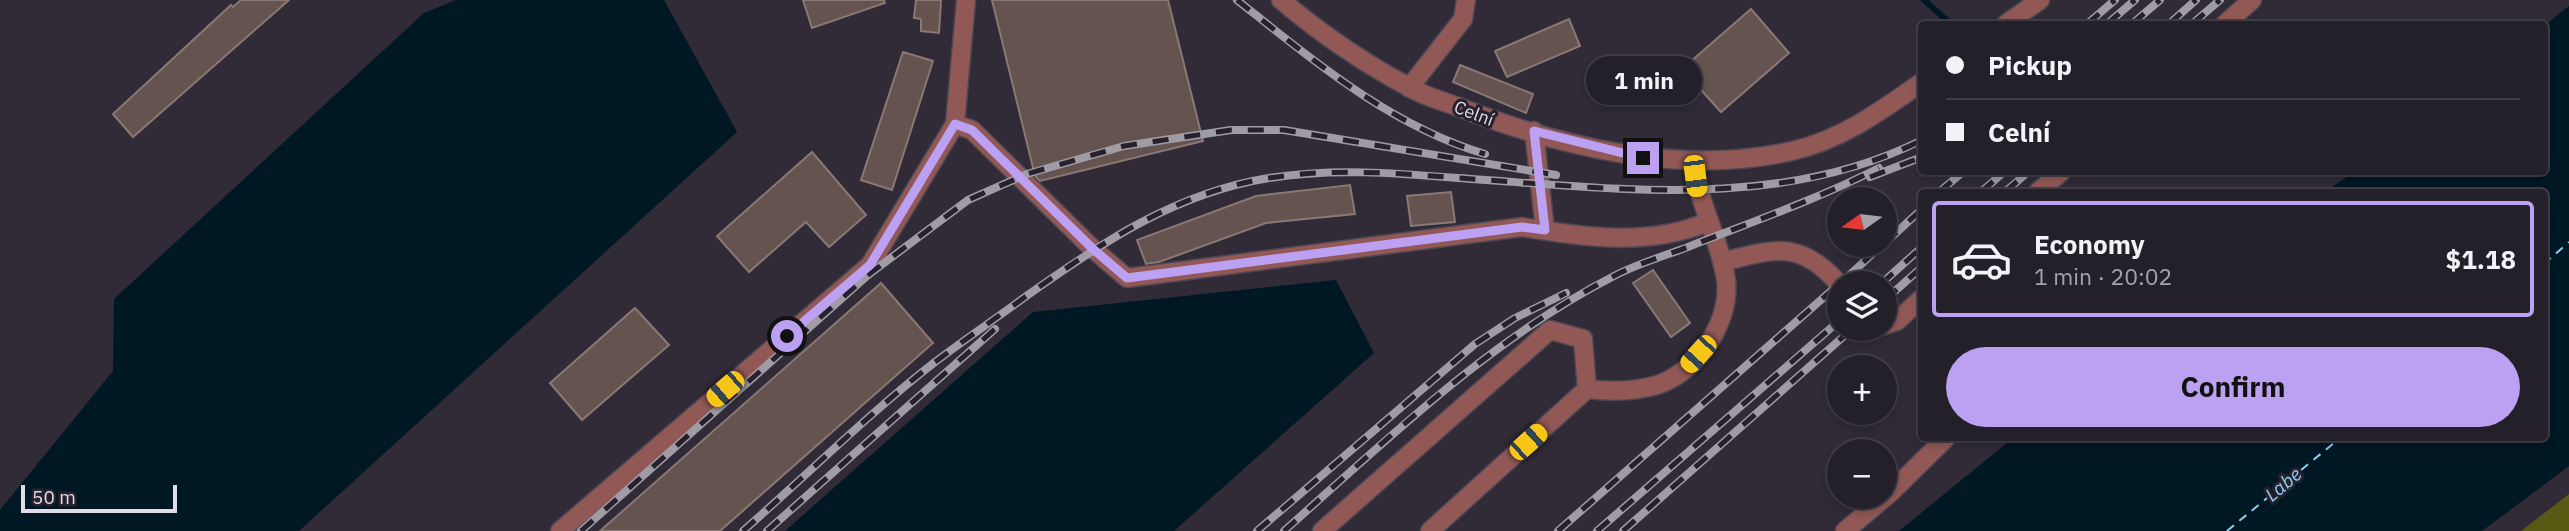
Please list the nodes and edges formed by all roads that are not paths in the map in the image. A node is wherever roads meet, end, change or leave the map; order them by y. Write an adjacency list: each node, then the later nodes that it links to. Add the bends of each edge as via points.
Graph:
1 (966, 0): 10 (lane)
2 (1280, 0): 9 (lane, Celní, via 1318,32)
3 (1466, 0): 9 (lane, via 1464,19)
4 (2040, 0): 6 (lane)
5 (2252, 0): 7 (lane)
6 (2010, 21)
7 (2228, 21)
8 (1918, 85): 12 (lane, Celní, via 1864,123 1794,151)
9 (1409, 88): 11 (lane, Celní, via 1502,124)
10 (955, 124): 16 (lane, via 972,130 1127,278 1522,227); 23 (lane, via 870,265)
11 (1534, 131): 12 (lane, Celní, via 1643,158); 16 (lane)
12 (1693, 161): 15 (lane, via 1696,190)
13 (2058, 175): 14 (lane)
14 (2041, 189)
15 (1708, 222): 16 (lane, via 1644,239); 17 (lane)
16 (1545, 230)
17 (1722, 262): 18 (lane, via 1787,249 1809,257); 21 (lane, via 1727,291 1722,317 1710,340 1685,368 1658,385 1615,393)
18 (1827, 273)
19 (1918, 302): 20 (lane)
20 (1897, 320)
21 (1587, 389): 24 (lane, via 1583,339 1550,330); 25 (lane)
22 (1943, 441): 26 (lane)
23 (560, 531)
24 (1322, 531)
25 (1430, 531)
26 (1845, 531)

